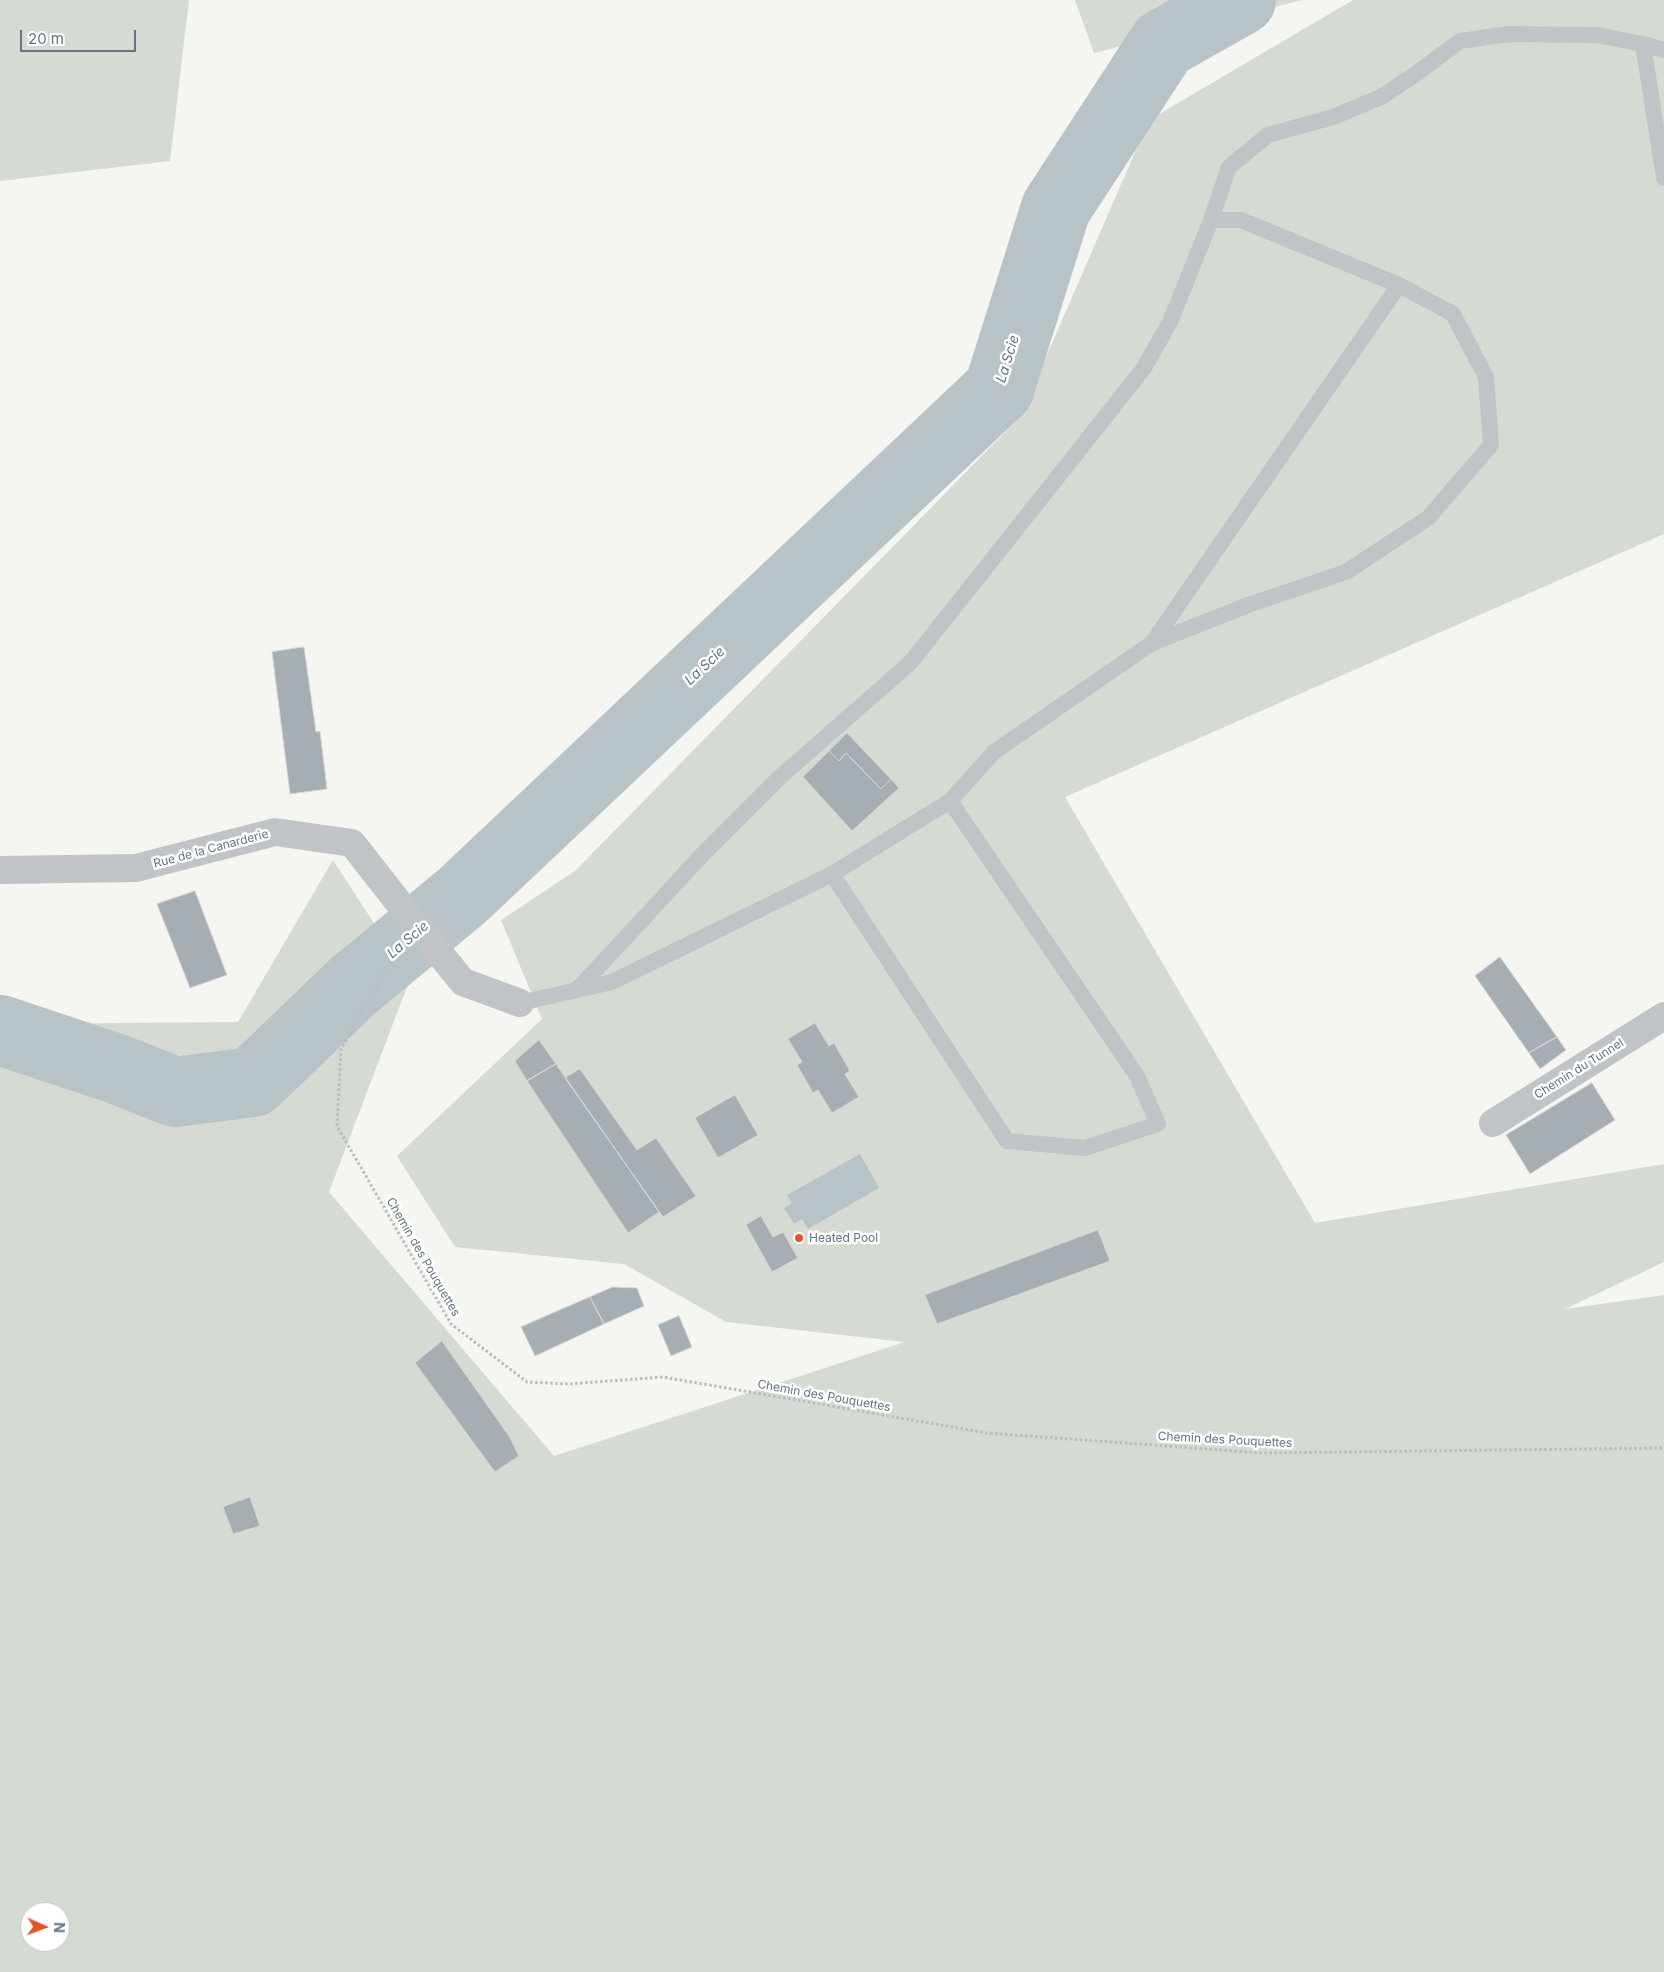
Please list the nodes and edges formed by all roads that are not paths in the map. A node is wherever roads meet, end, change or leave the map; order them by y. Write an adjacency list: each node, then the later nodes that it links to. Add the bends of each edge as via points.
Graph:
1 (1643, 44): 2 (lane); 3 (lane); 4 (lane, via 1596,35 1568,34 1510,34 1460,41 1381,96 1333,117 1268,135 1229,167)
2 (1664, 50)
3 (1664, 178)
4 (1211, 220): 5 (lane, via 1241,220); 10 (lane, via 1170,322 1144,368 911,662 779,778 703,854)
5 (1399, 285): 6 (lane); 6 (lane, via 1453,314 1486,377 1491,445 1428,518 1346,572 1251,604)
6 (1152, 643): 7 (lane, via 994,752)
7 (950, 801): 9 (lane); 9 (lane, via 1137,1076 1158,1124 1085,1148 1008,1141)
8 (0, 870): 11 (street, Rue de la Canarderie, via 136,868 275,832 352,843 463,982)
9 (832, 874): 10 (lane, via 612,982)
10 (578, 989): 11 (lane)
11 (520, 1003)
12 (1664, 1016): 13 (street, Chemin du Tunnel)
13 (1493, 1123)

